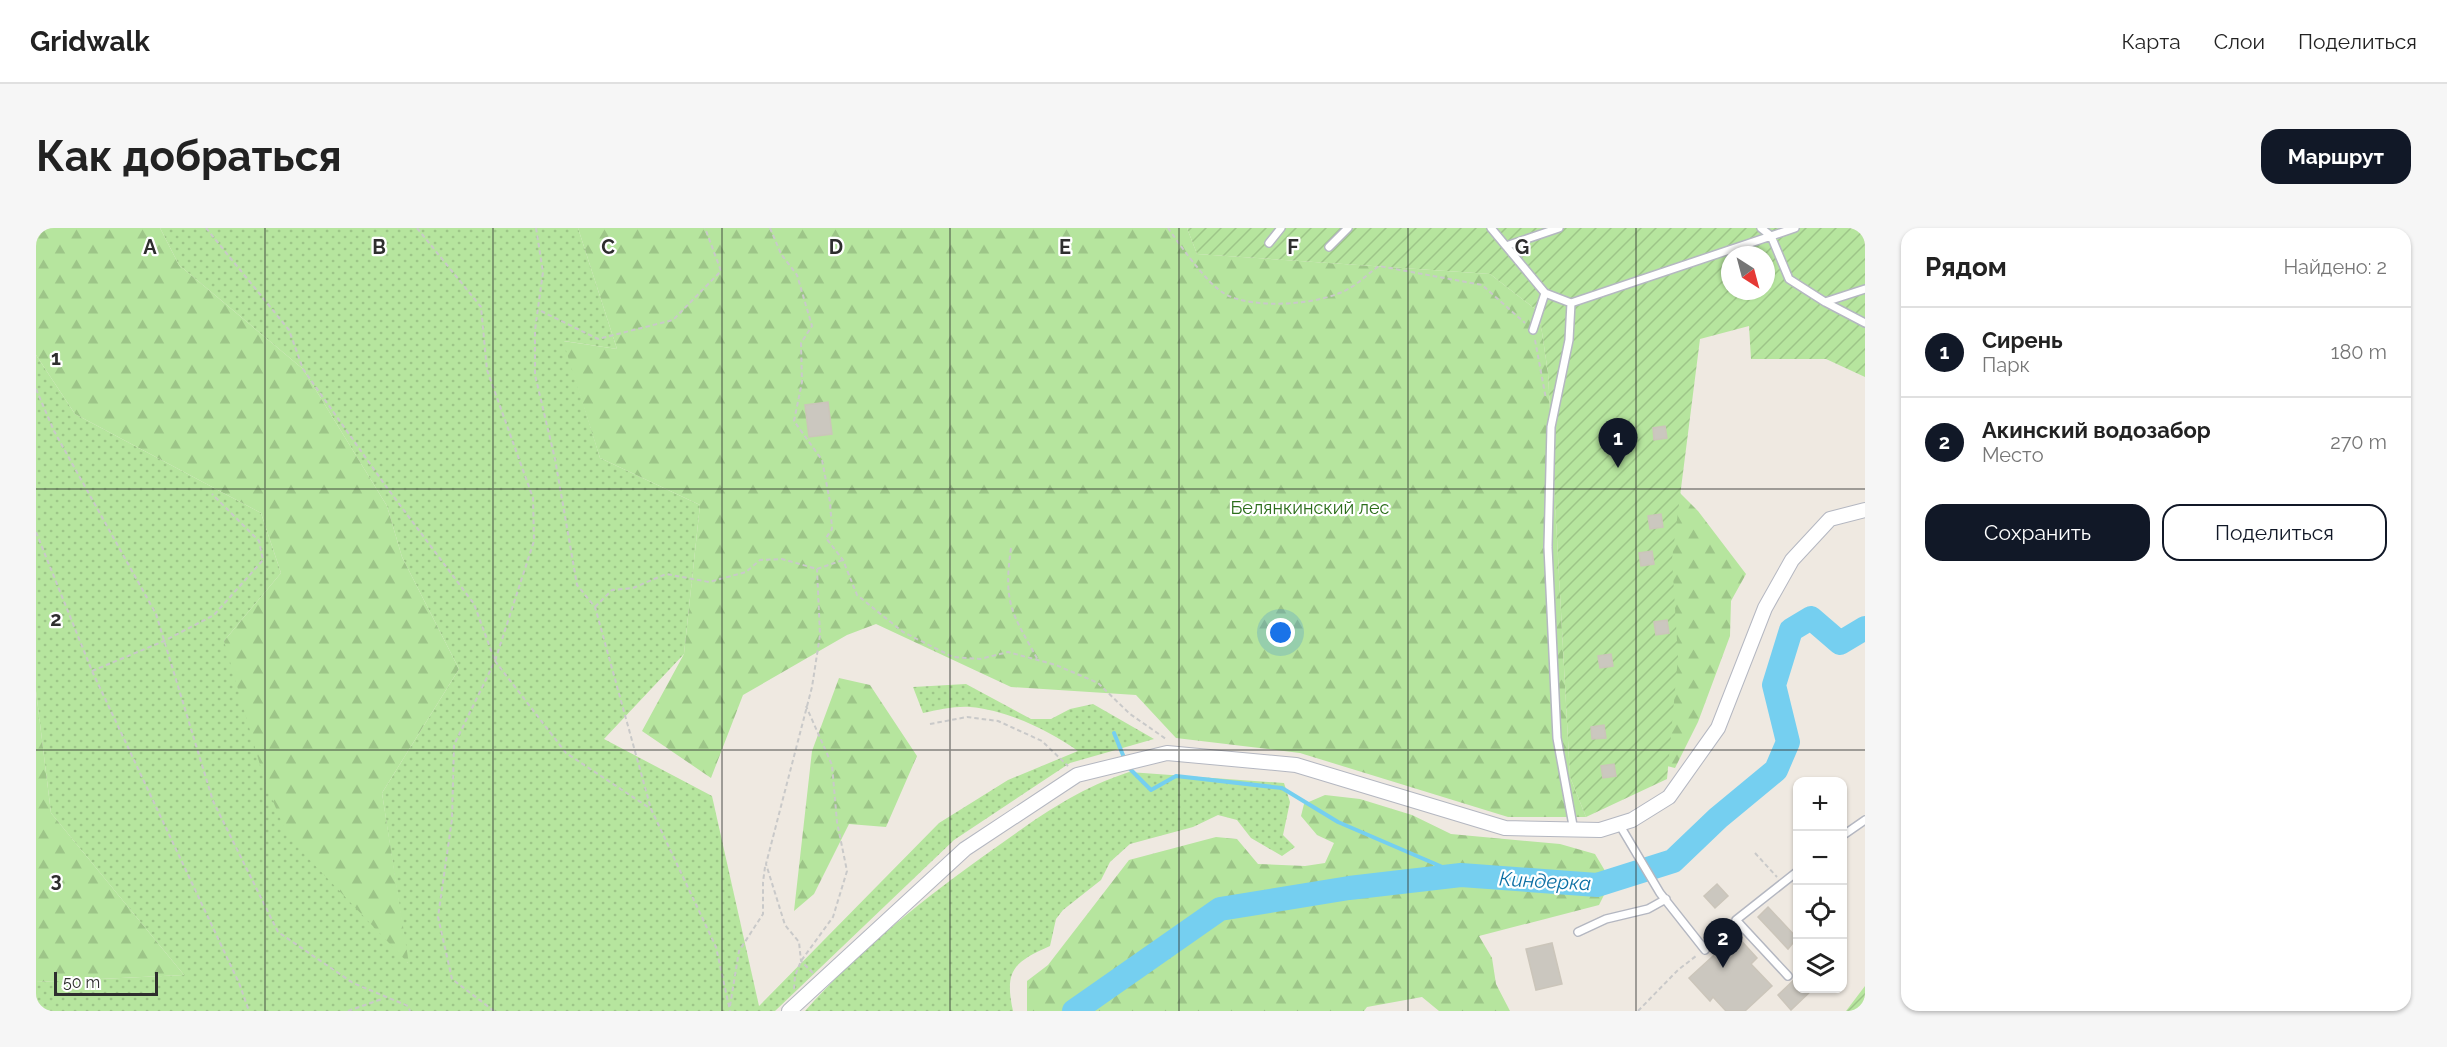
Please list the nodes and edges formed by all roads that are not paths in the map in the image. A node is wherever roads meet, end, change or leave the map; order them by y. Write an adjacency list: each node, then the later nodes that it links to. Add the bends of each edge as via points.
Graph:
1 (1281, 228): 8 (lane)
2 (1348, 228): 10 (lane)
3 (1491, 228): 9 (lane)
4 (1559, 228): 9 (lane)
5 (1761, 228): 7 (lane)
6 (1795, 228): 7 (lane)
7 (1771, 236): 13 (lane, via 1789,279); 14 (lane)
8 (1269, 243)
9 (1506, 246): 12 (lane)
10 (1329, 247)
11 (1865, 289): 13 (lane)
12 (1545, 293): 14 (lane); 16 (lane)
13 (1825, 302): 15 (lane)
14 (1571, 303): 20 (lane, via 1569,340 1551,427 1548,547 1557,738)
15 (1865, 323)
16 (1533, 330)
17 (1865, 510): 19 (street, via 1830,519 1792,560 1765,608 1718,728 1669,797)
18 (1865, 820): 21 (lane)
19 (1619, 824): 20 (street, via 1600,830); 23 (lane)
20 (1574, 831): 27 (street, via 1505,828 1296,765 1167,753 1077,775 965,849)
21 (1847, 833)
22 (1793, 875): 26 (lane, via 1736,920)
23 (1666, 899): 24 (lane, via 1648,909 1606,919); 25 (lane)
24 (1578, 932)
25 (1705, 950)
26 (1788, 976)
27 (791, 1010)

